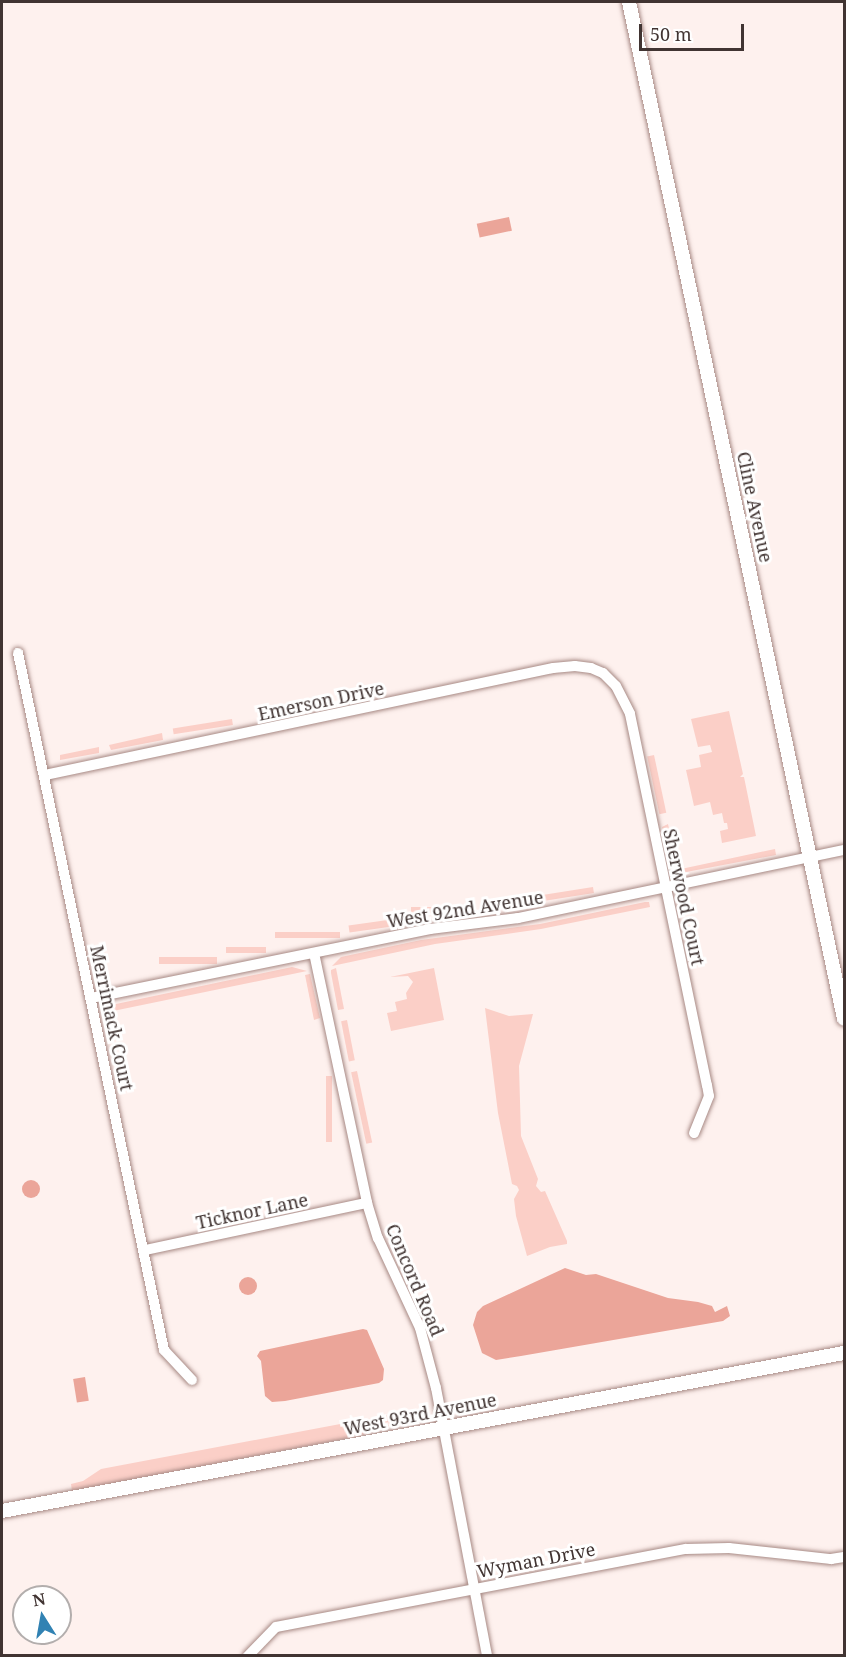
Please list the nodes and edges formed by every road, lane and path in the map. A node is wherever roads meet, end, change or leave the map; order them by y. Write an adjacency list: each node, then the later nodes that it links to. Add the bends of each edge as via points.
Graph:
1 (629, 2): 6 (street, Cline Avenue)
2 (18, 653): 4 (street, Merrimack Court)
3 (603, 673): 4 (street, Emerson Drive, via 575,666 553,668); 7 (street, Sherwood Court, via 616,686 630,714)
4 (45, 775): 9 (street, Merrimack Court)
5 (844, 850): 6 (street, West 92nd Avenue)
6 (810, 857): 7 (street, West 92nd Avenue); 10 (street, Cline Avenue)
7 (666, 887): 8 (street, West 92nd Avenue, via 518,918 457,924); 11 (street, Sherwood Court, via 709,1096)
8 (315, 953): 9 (street, West 92nd Avenue); 12 (street, Concord Road)
9 (91, 999): 13 (street, Merrimack Court)
10 (844, 1019)
11 (694, 1133)
12 (367, 1203): 13 (street, Ticknor Lane); 16 (street, Concord Road, via 378,1238 420,1328)
13 (145, 1250): 15 (street, Merrimack Court, via 164,1350)
14 (844, 1353): 16 (street, West 93rd Avenue)
15 (192, 1380)
16 (443, 1428): 17 (street, West 93rd Avenue); 19 (street, Concord Road)
17 (2, 1511)
18 (844, 1557): 19 (street, Wyman Drive, via 831,1560 729,1548 686,1549)
19 (475, 1588): 20 (street, Wyman Drive, via 276,1627); 21 (street, Concord Road)
20 (248, 1656)
21 (487, 1656)

